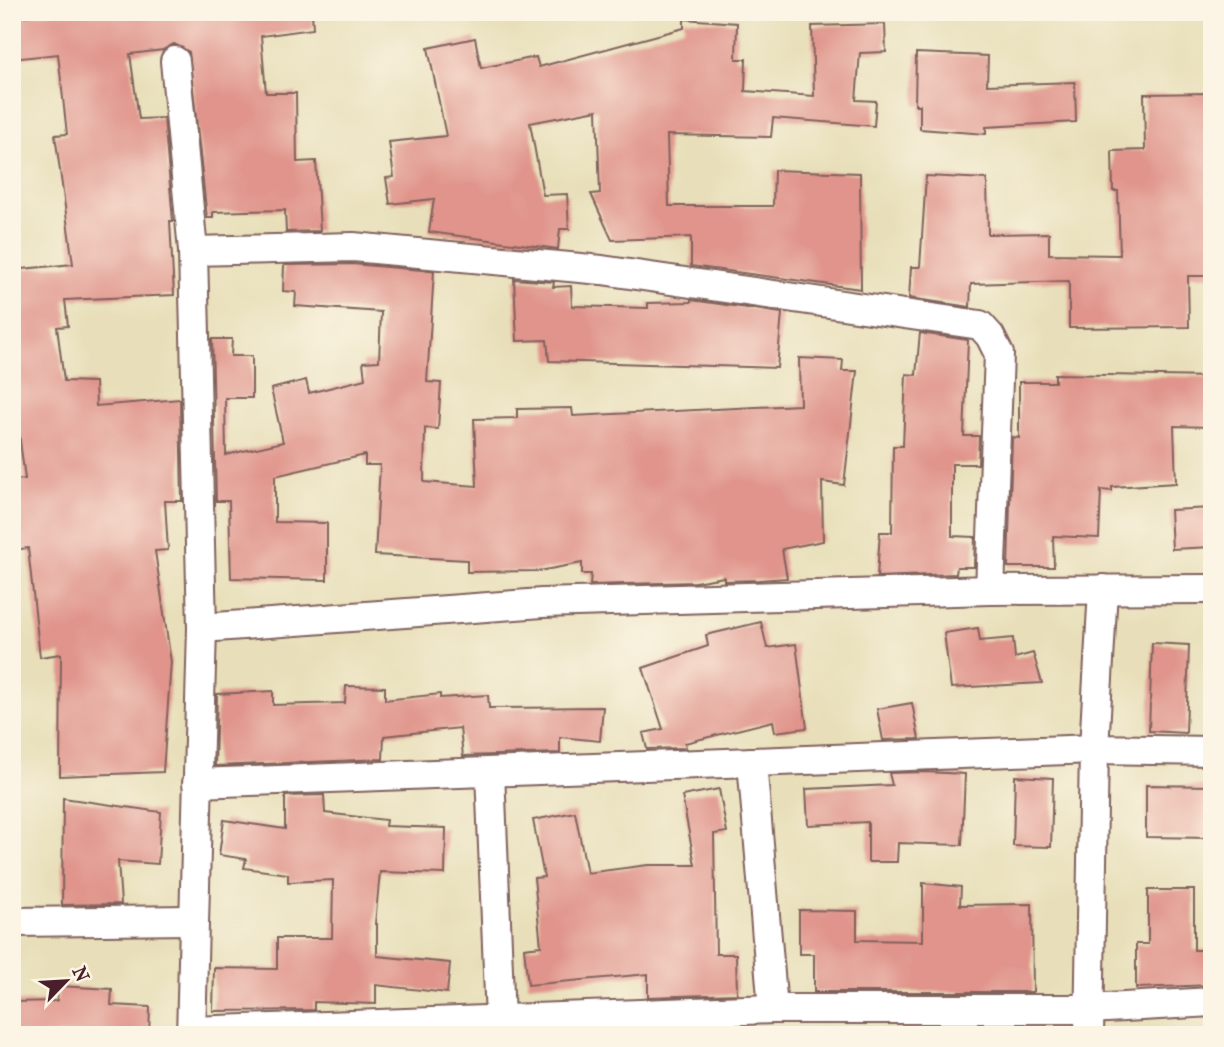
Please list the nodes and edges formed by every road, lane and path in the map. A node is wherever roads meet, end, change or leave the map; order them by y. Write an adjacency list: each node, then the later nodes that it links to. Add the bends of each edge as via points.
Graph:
1 (175, 61): 2 (street)
2 (193, 251): 5 (street, via 353,247 601,270 979,325 999,354); 6 (street)
3 (1103, 589): 4 (street); 5 (street); 7 (street)
4 (1212, 589)
5 (990, 590): 6 (street, via 542,603)
6 (202, 628): 11 (street)
7 (1094, 749): 8 (street); 9 (street); 17 (street)
8 (1212, 751)
9 (752, 762): 10 (street); 15 (street)
10 (490, 772): 11 (street); 16 (street)
11 (197, 783): 12 (street)
12 (192, 920): 13 (street); 18 (street)
13 (12, 922)
14 (1212, 1002): 17 (street)
15 (773, 1009): 16 (street); 17 (street)
16 (500, 1020): 18 (street)
17 (1089, 1022)
18 (191, 1033)

